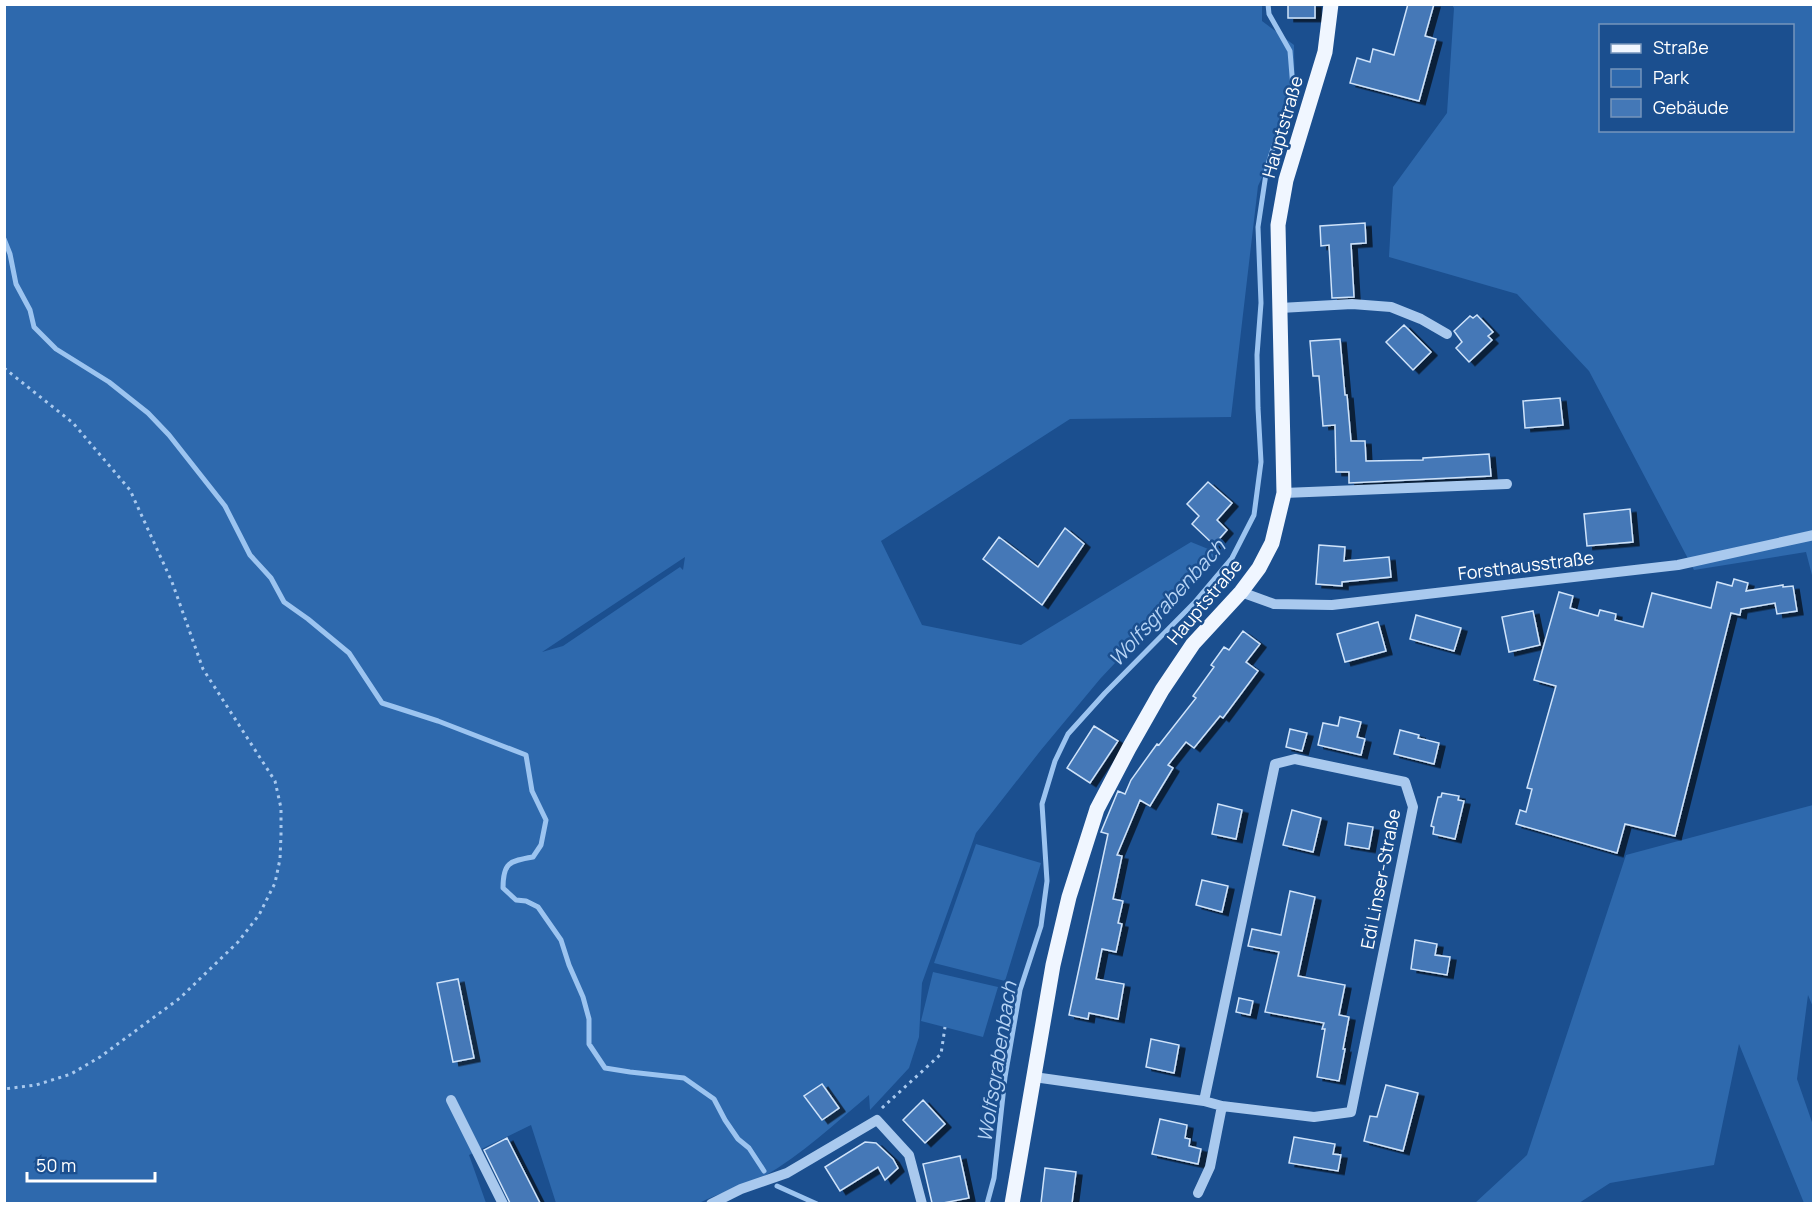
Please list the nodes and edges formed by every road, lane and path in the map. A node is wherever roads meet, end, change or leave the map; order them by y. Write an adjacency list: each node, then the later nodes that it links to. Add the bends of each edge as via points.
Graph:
1 (1331, 4): 2 (main road, Hauptstraße, via 1325,52 1286,180 1278,225)
2 (1280, 308): 3 (street, via 1352,304 1391,307); 6 (main road, Hauptstraße)
3 (1447, 334)
4 (4, 368): 11 (path, via 74,423 130,490 172,582 203,669 275,781 281,835 275,883 259,915 238,942 180,998 71,1074 36,1085)
5 (1508, 484): 6 (street)
6 (1284, 493): 8 (main road, Hauptstraße, via 1272,543)
7 (1814, 535): 8 (street, Forsthausstraße, via 1678,565 1332,605 1274,604)
8 (1241, 592): 10 (main road, Hauptstraße, via 1193,644 1162,690 1097,809 1069,897)
9 (945, 1027): 15 (path, via 941,1054 877,1112)
10 (1034, 1077): 13 (street, Edi Linser-Straße); 20 (main road, Hauptstraße)
11 (4, 1089)
12 (451, 1100): 17 (street)
13 (1204, 1101): 14 (street, Edi Linser-Straße); 14 (street, Edi Linser-Straße, via 1275,764 1295,759 1405,782 1413,807 1351,1112 1314,1117)
14 (1222, 1106): 16 (street, via 1210,1167)
15 (877, 1120): 18 (street, via 787,1173); 19 (street, via 909,1155)
16 (1198, 1193)
17 (503, 1203)
18 (711, 1203)
19 (922, 1203)
20 (1011, 1203)

